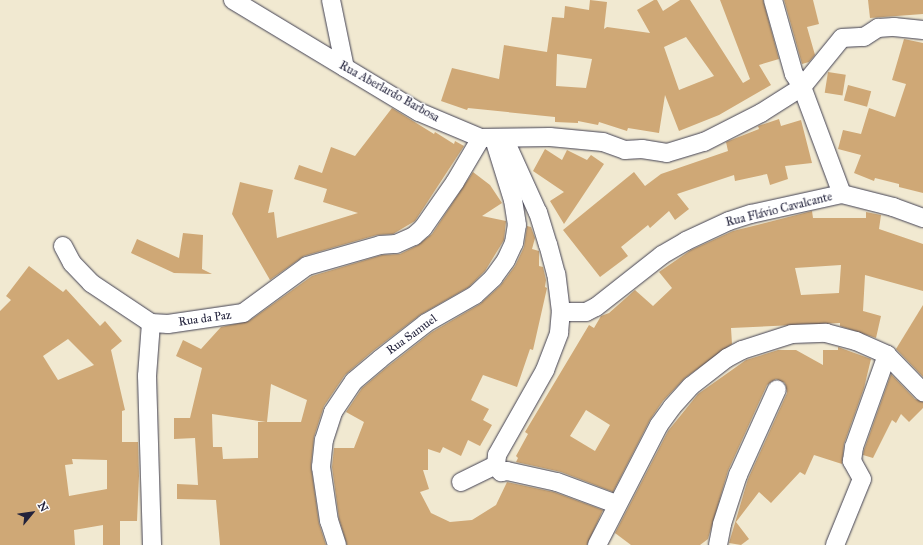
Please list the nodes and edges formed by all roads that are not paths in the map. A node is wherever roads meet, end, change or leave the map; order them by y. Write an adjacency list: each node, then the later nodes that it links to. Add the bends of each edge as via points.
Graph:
1 (233, 0): 5 (street, Rua Aberlardo Barbosa)
2 (331, 0): 5 (street)
3 (773, 0): 6 (street, via 794,74)
4 (923, 30): 6 (street, Rua Aberlardo Barbosa, via 878,28 864,37 842,38)
5 (345, 68): 7 (street, Rua Aberlardo Barbosa, via 419,112)
6 (802, 87): 7 (street, Rua Aberlardo Barbosa, via 761,113 704,142 667,153 642,149 625,150 602,142 550,138); 8 (street)
7 (493, 138): 11 (street, via 538,213 556,274); 12 (street, Rua da Paz, via 414,236 396,244 380,245 307,266 243,314 168,324); 20 (street, Rua Samuel, via 513,200 517,225 514,243 493,278 475,295 426,322 380,359 354,381 333,412 324,440 321,467 329,521)
8 (842, 194): 9 (street, Rua Flávio Cavalcante, via 893,206); 11 (street, Rua Flávio Cavalcante, via 751,214 708,229 662,256 596,307 586,312)
9 (923, 218)
10 (63, 246): 12 (street, via 72,263 91,283)
11 (561, 312): 16 (street, via 559,333 553,352 497,455)
12 (151, 323): 19 (street, via 146,376)
13 (888, 355): 15 (street); 18 (street, via 856,341 819,333 792,334 766,341 727,358 691,386 672,407 659,425); 23 (street, via 854,446 852,461 862,479)
14 (777, 388): 22 (street, via 738,475)
15 (923, 392)
16 (496, 465): 17 (street); 18 (street, via 501,472 507,470 557,482)
17 (461, 482)
18 (616, 504): 21 (street)
19 (152, 545)
20 (337, 545)
21 (597, 545)
22 (718, 545)
23 (835, 545)

